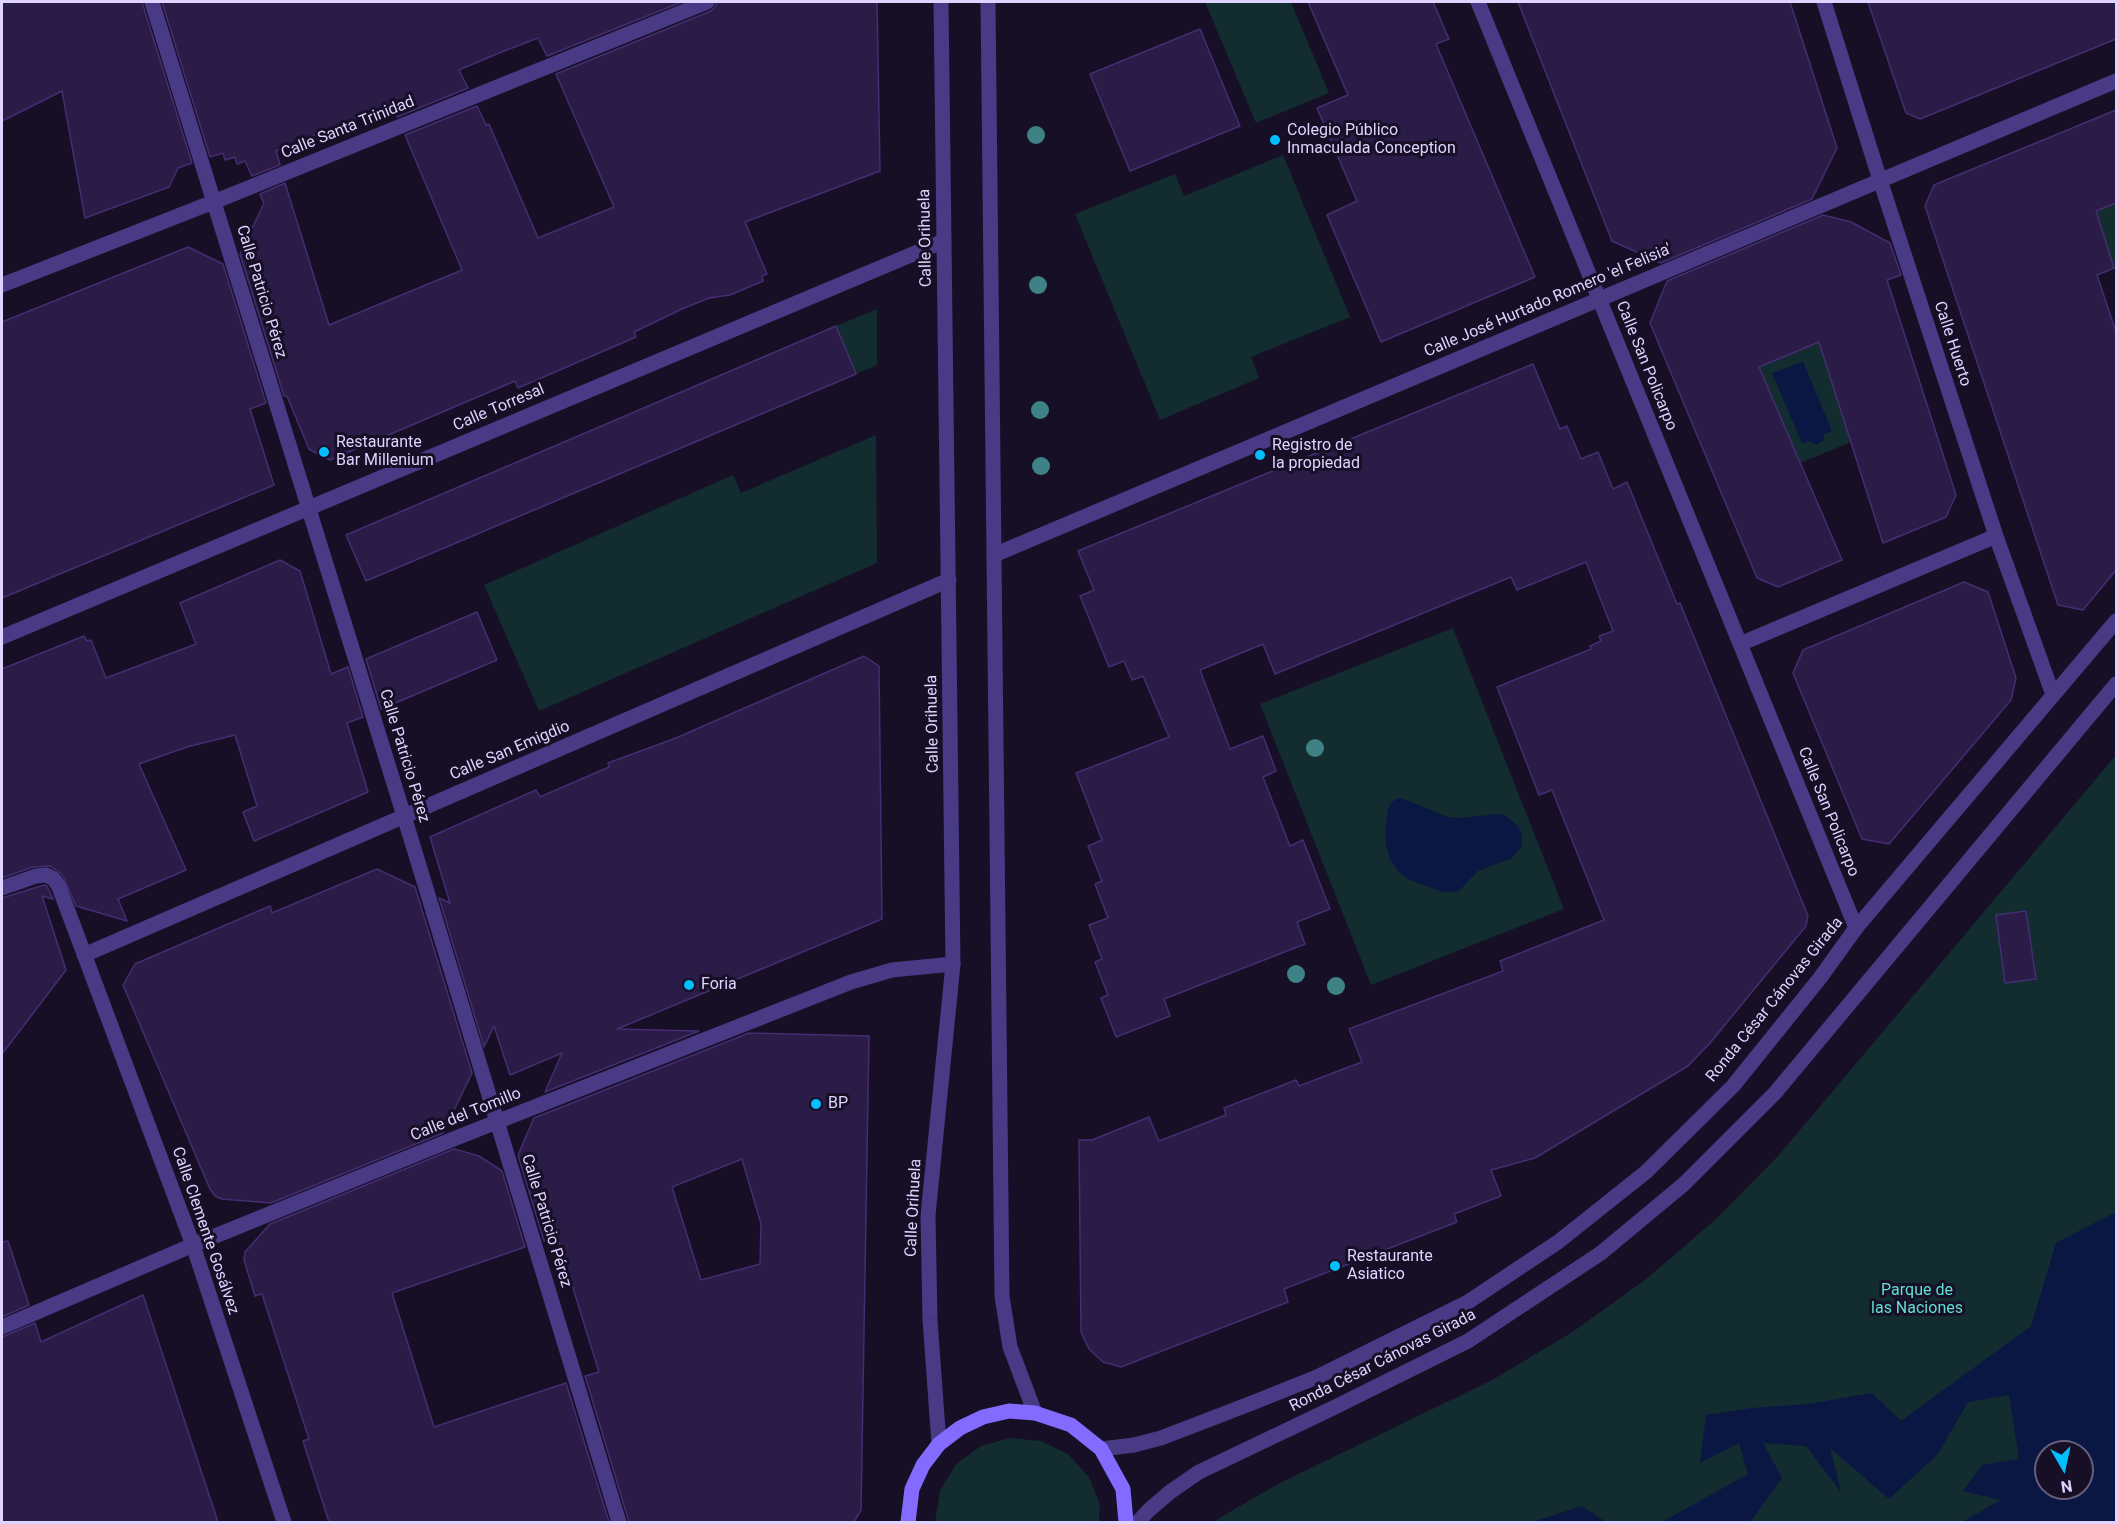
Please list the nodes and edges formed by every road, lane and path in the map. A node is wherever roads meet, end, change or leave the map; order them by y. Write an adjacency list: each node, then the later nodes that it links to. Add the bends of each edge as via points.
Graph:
1 (152, 2): 9 (street, Calle Patricio Pérez)
2 (707, 2): 9 (street, Calle Santa Trinidad)
3 (941, 2): 10 (street, Calle Orihuela)
4 (988, 2): 15 (street)
5 (1478, 2): 12 (street, Calle San Policarpo)
6 (1824, 2): 8 (street, Calle Huerto)
7 (2116, 81): 8 (street, Calle José Hurtado Romero 'el Felisia')
8 (1880, 180): 12 (street, Calle José Hurtado Romero 'el Felisia'); 14 (street, Calle Huerto)
9 (214, 202): 11 (street, Calle Santa Trinidad); 13 (street, Calle Patricio Pérez)
10 (944, 241): 13 (street, Calle Torresal); 16 (street, Calle Orihuela)
11 (2, 285)
12 (1600, 299): 15 (street, Calle José Hurtado Romero 'el Felisia'); 19 (street, Calle San Policarpo)
13 (308, 508): 18 (street, Calle Torresal); 22 (street, Calle Patricio Pérez)
14 (1996, 536): 19 (street); 21 (street, Calle Huerto)
15 (994, 555): 30 (street, via 1002,1296 1010,1347)
16 (949, 580): 22 (street, Calle San Emigdio); 26 (street, Calle Orihuela)
17 (2116, 621): 21 (street, Ronda César Cánovas Girada)
18 (2, 637)
19 (1740, 644): 24 (street, Calle San Policarpo)
20 (2116, 684): 37 (street, Ronda César Cánovas Girada, via 1775,1093 1684,1184 1601,1253 1468,1341 1199,1472)
21 (2053, 695): 24 (street, Ronda César Cánovas Girada)
22 (404, 816): 25 (street, Calle San Emigdio); 27 (street, Calle Patricio Pérez)
23 (2, 888): 25 (street, Calle Clemente Gosálvez, via 36,876 54,879)
24 (1856, 928): 32 (street, Ronda César Cánovas Girada, via 1733,1086 1646,1172 1558,1242 1468,1302 1317,1377 1161,1438)
25 (84, 955): 28 (street, Calle Clemente Gosálvez)
26 (953, 964): 27 (street, Calle del Tomillo, via 871,974); 31 (street, Calle Orihuela, via 928,1215 930,1320)
27 (496, 1122): 28 (street, Calle del Tomillo); 34 (street, Calle Patricio Pérez)
28 (193, 1245): 29 (street, Calle del Tomillo); 33 (street, Calle Clemente Gosálvez)
29 (2, 1327)
30 (1035, 1413): 31 (main road, via 1009,1411 983,1417); 32 (main road, via 1071,1425)
31 (939, 1444): 35 (main road, via 912,1489)
32 (1101, 1449): 36 (main road, via 1123,1488)
33 (284, 1522)
34 (619, 1522)
35 (908, 1522)
36 (1126, 1522)
37 (1138, 1522)

